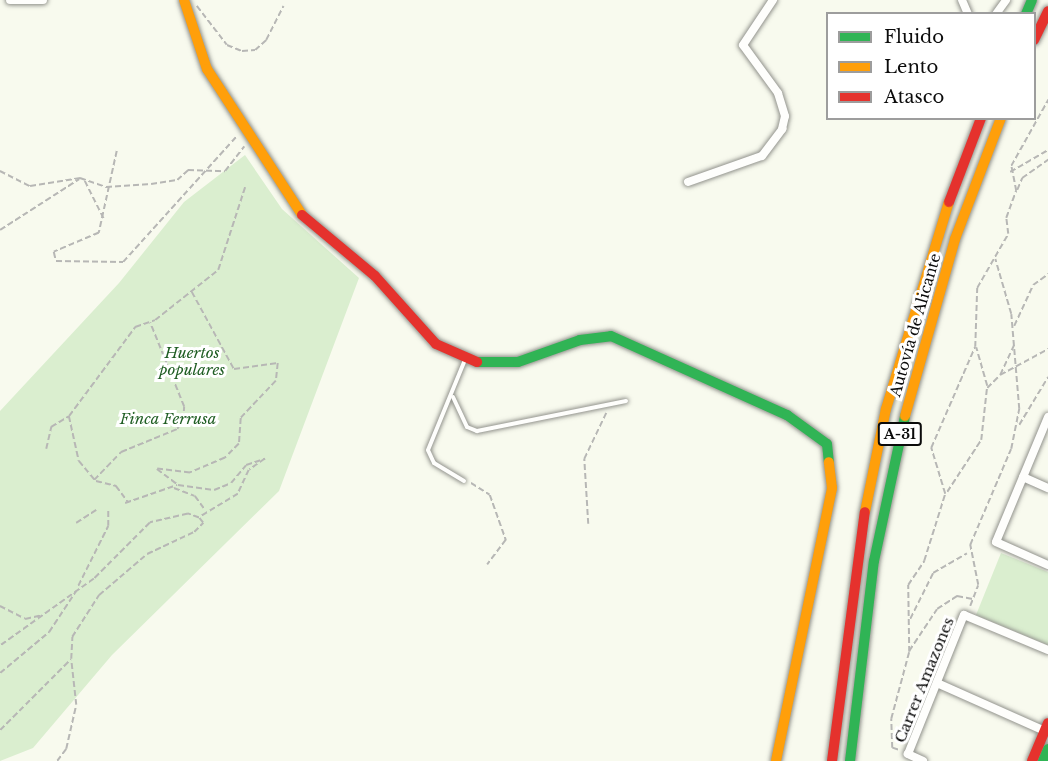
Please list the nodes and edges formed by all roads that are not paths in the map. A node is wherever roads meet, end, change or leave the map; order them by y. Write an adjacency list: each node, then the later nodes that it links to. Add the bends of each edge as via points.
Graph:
1 (10, 0): 2 (street)
2 (43, 0)
3 (184, 0): 10 (main road, via 207,69 297,210 375,276 436,344)
4 (773, 0): 9 (street, via 743,45 778,93 785,116 782,129 762,156)
5 (1048, 11): 6 (main road)
6 (1036, 38)
7 (980, 120): 23 (main road, Autovía de Alicante / A-31, via 937,234 886,409 855,561)
8 (1001, 120): 24 (main road, Autovía de Alicante / A-31, via 955,239 904,414 874,561)
9 (688, 182)
10 (465, 359): 11 (lane); 22 (main road, via 518,362 580,340 610,336 787,415 827,444 832,488)
11 (453, 397): 12 (lane, via 467,427 477,430); 15 (lane, via 428,450 434,463)
12 (626, 401)
13 (1048, 417): 14 (street)
14 (1023, 477): 16 (street); 17 (street, via 996,542)
15 (464, 481)
16 (1048, 488)
17 (1048, 565)
18 (1048, 650): 19 (street, Carrer Amazones, via 964,615)
19 (937, 683): 20 (street); 25 (street, Carrer Amazones, via 908,754)
20 (1046, 727): 26 (main road)
21 (1048, 750): 27 (main road)
22 (776, 761)
23 (832, 761)
24 (850, 761)
25 (923, 761)
26 (1032, 761)
27 (1043, 761)

